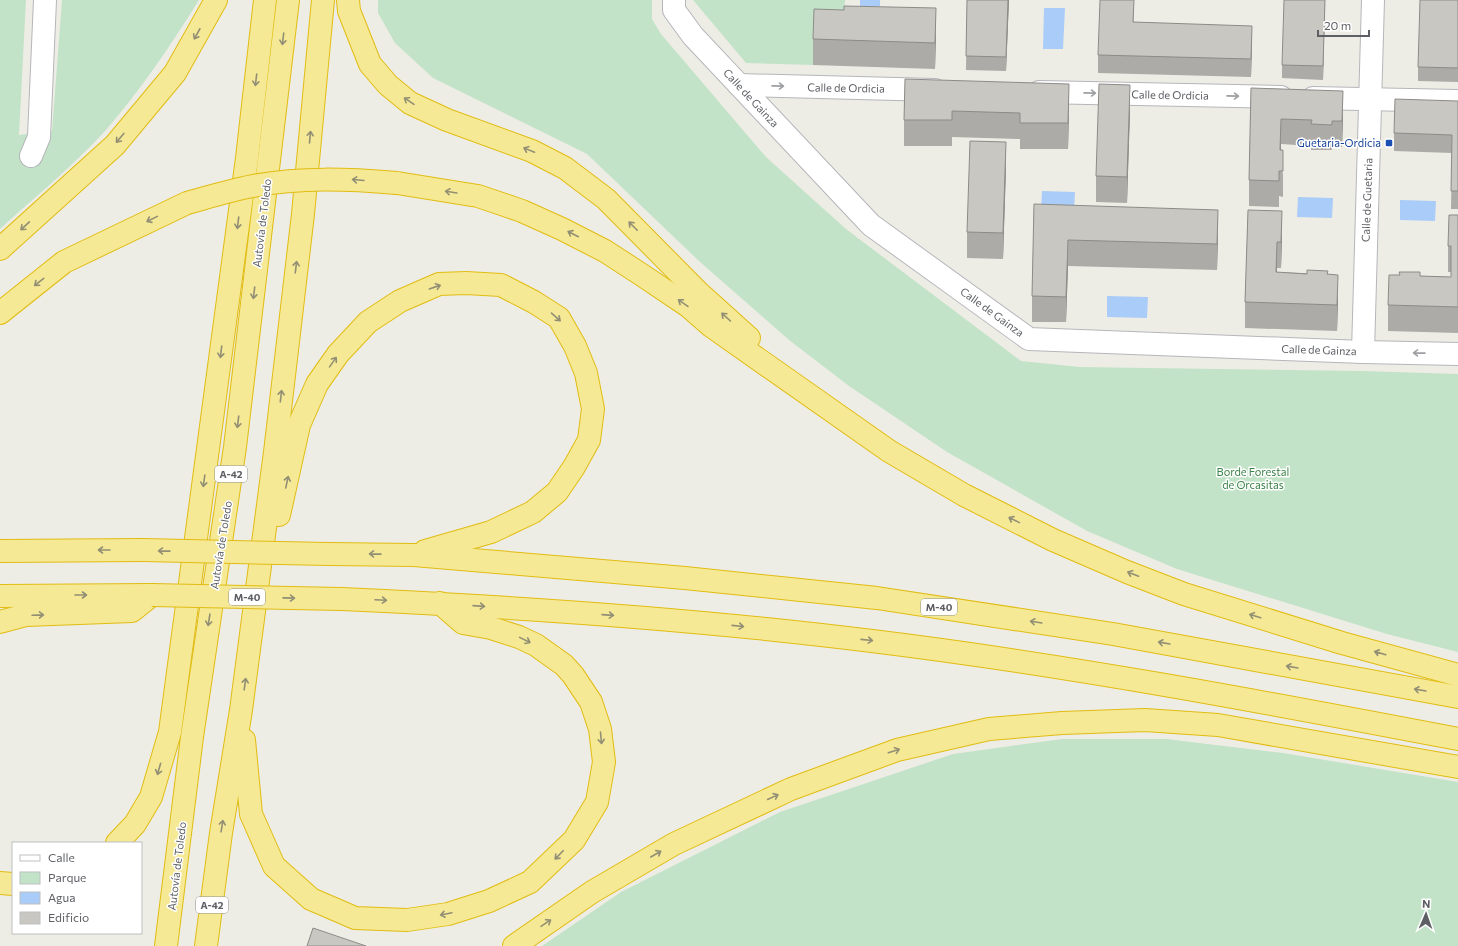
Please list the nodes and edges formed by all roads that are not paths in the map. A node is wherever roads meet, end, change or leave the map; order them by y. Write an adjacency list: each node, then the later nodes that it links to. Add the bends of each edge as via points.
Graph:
1 (45, 0): 14 (street, via 39,137)
2 (216, 0): 15 (highway, one-way to 15, via 175,73 115,145)
3 (265, 0): 32 (highway, one-way to 32, via 247,158 170,732 151,797 135,824)
4 (288, 0): 35 (highway, Autovía de Toledo / A-42, one-way to 35, via 235,447 192,737)
5 (323, 0): 26 (highway, A-42, one-way to 5, via 302,222)
6 (348, 0): 19 (highway, one-way to 6, via 699,293 606,199 565,168 532,151 410,103 388,85 370,64 349,11)
7 (674, 0): 9 (street, Calle de Gainza, via 674,10 688,29)
8 (1372, 0): 12 (street, Calle de Guetaria)
9 (739, 85): 10 (street, Calle de Ordicia, one-way to 10); 17 (street, Calle de Gainza, via 871,225 1029,339)
10 (954, 90)
11 (1018, 92): 12 (street, Calle de Ordicia, one-way to 12)
12 (1370, 99): 13 (street, Calle de Ordicia); 17 (street, Calle de Guetaria)
13 (1458, 101)
14 (32, 156)
15 (0, 249)
16 (0, 313): 19 (highway, one-way to 16, bridge, via 711,326 688,306 599,247 522,210 478,196 396,183 344,178 292,181 252,186 187,203 64,262)
17 (1363, 352): 18 (street, Calle de Gainza, one-way to 17)
18 (1458, 354)
19 (828, 408): 27 (highway, one-way to 19, via 1184,594 1127,572 1053,540 964,495 888,451)
20 (0, 551): 21 (highway, M-40, one-way to 20, bridge, via 142,550)
21 (414, 555): 26 (highway, one-way to 21, via 299,425 317,384 338,354 368,322 400,302 439,284 502,286 559,318 575,346 586,373 592,409 589,440 557,492 533,512 491,532); 28 (highway, M-40, one-way to 21, via 1113,634 877,598 685,578)
22 (152, 595): 23 (highway, M-40, one-way to 22); 24 (highway, M-40, one-way to 24, bridge); 25 (highway, one-way to 22, via 26,615 132,611)
23 (0, 596)
24 (440, 603): 29 (highway, one-way to 29, via 464,623 492,628 519,637 536,645 564,665 591,702 600,729 604,762 597,802 574,840 530,882 489,901 448,914 406,920 355,918 311,899 274,866 251,814); 30 (highway, M-40, one-way to 30, via 677,619 873,641 1102,674)
25 (0, 622)
26 (248, 657): 29 (highway, A-42, one-way to 26)
27 (1458, 675)
28 (1458, 697)
29 (241, 710): 36 (highway, A-42, one-way to 29)
30 (1458, 739)
31 (1458, 768): 37 (highway, one-way to 31, via 592,892 674,844 791,789 897,750 989,729 1145,720 1210,725)
32 (118, 842)
33 (0, 883): 34 (highway)
34 (12, 884)
35 (166, 946)
36 (206, 946)
37 (514, 946)

